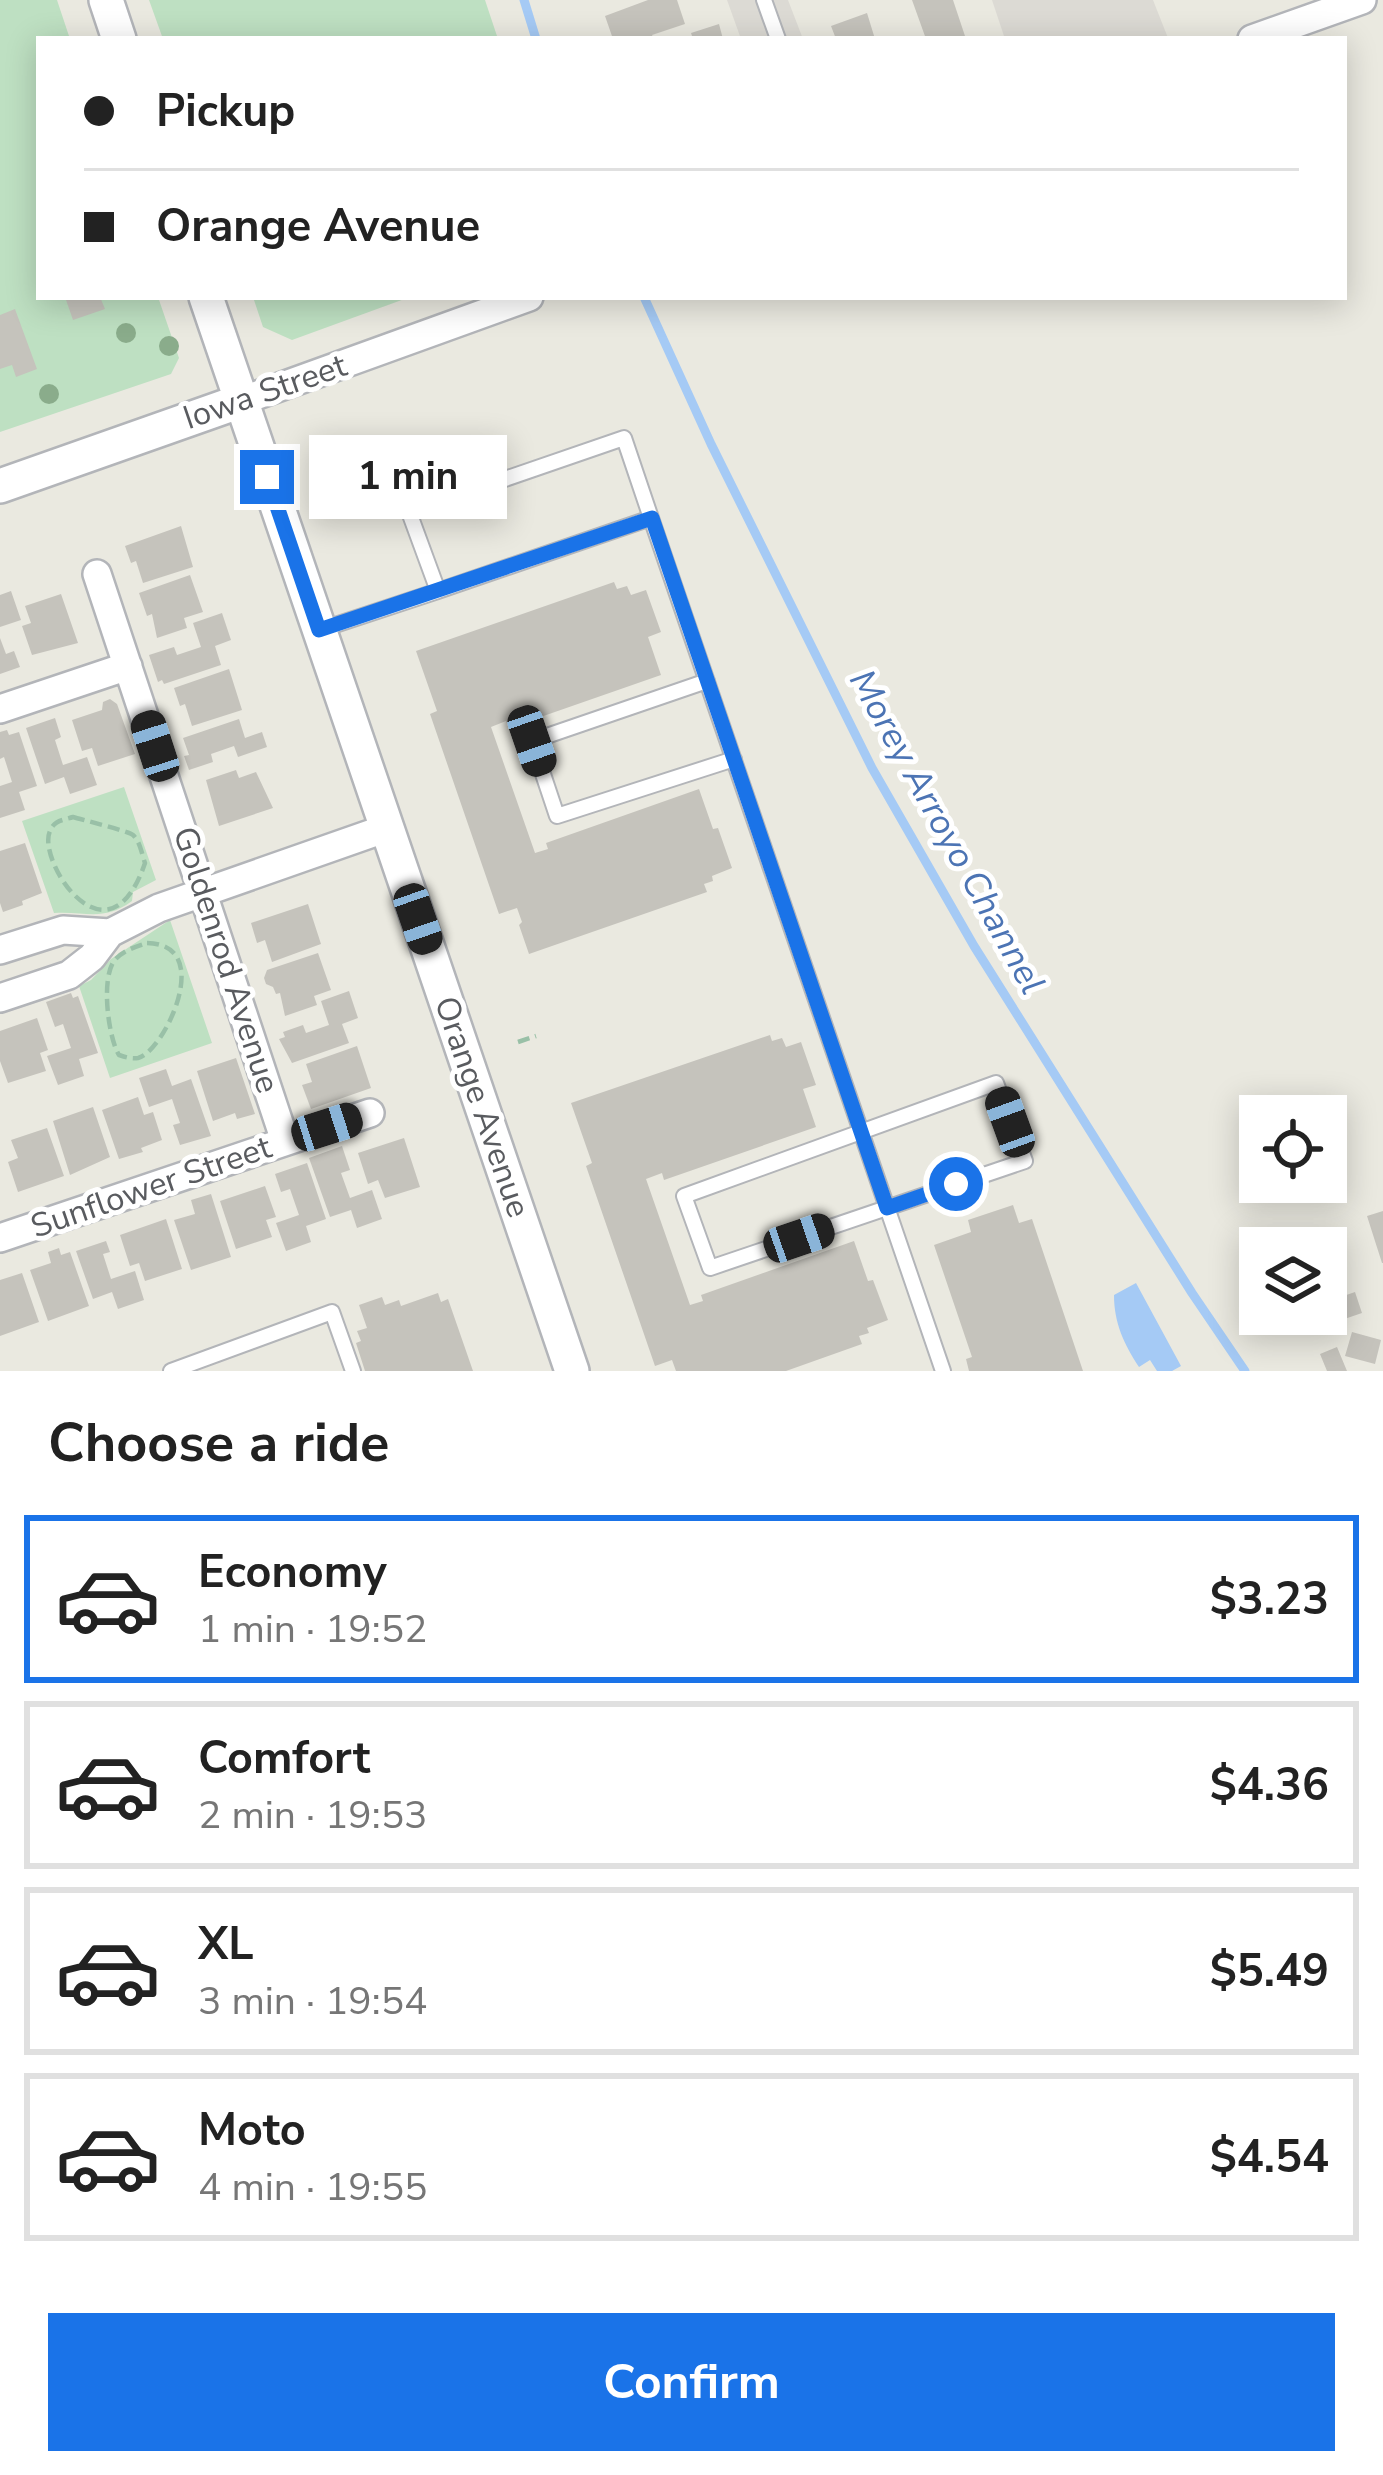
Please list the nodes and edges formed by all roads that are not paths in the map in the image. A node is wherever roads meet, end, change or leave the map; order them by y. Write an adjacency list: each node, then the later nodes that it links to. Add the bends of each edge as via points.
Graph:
1 (106, 0): 4 (street)
2 (764, 0): 5 (lane)
3 (1362, 0): 6 (street)
4 (118, 36)
5 (777, 36)
6 (1260, 36)
7 (207, 300): 9 (street, Orange Avenue)
8 (522, 300): 9 (street, Iowa Street)
9 (241, 401): 10 (street, Iowa Street); 14 (street, Orange Avenue)
10 (0, 486)
11 (652, 518): 13 (lane); 13 (lane, via 624,438 602,445 409,512); 16 (lane)
12 (97, 574): 15 (street, Goldenrod Avenue)
13 (438, 591): 14 (lane)
14 (319, 630): 19 (street, Orange Avenue)
15 (128, 666): 17 (street); 20 (street, Goldenrod Avenue)
16 (707, 681): 18 (lane); 18 (lane, via 532,741 557,816)
17 (0, 709)
18 (734, 759): 25 (lane)
19 (387, 828): 20 (street); 31 (street, Orange Avenue)
20 (204, 892): 21 (street); 26 (street, Goldenrod Avenue)
21 (110, 934): 22 (street, via 63,930); 23 (street, via 69,975)
22 (0, 950)
23 (0, 998)
24 (370, 1113): 26 (street, Sunflower Street)
25 (861, 1133): 27 (lane); 27 (lane, via 996,1083 1025,1161); 27 (lane, via 684,1196 710,1268)
26 (285, 1141): 28 (street, Sunflower Street)
27 (887, 1208): 32 (lane)
28 (0, 1238)
29 (172, 1371): 30 (lane, via 332,1312)
30 (353, 1371)
31 (572, 1371)
32 (943, 1371)

